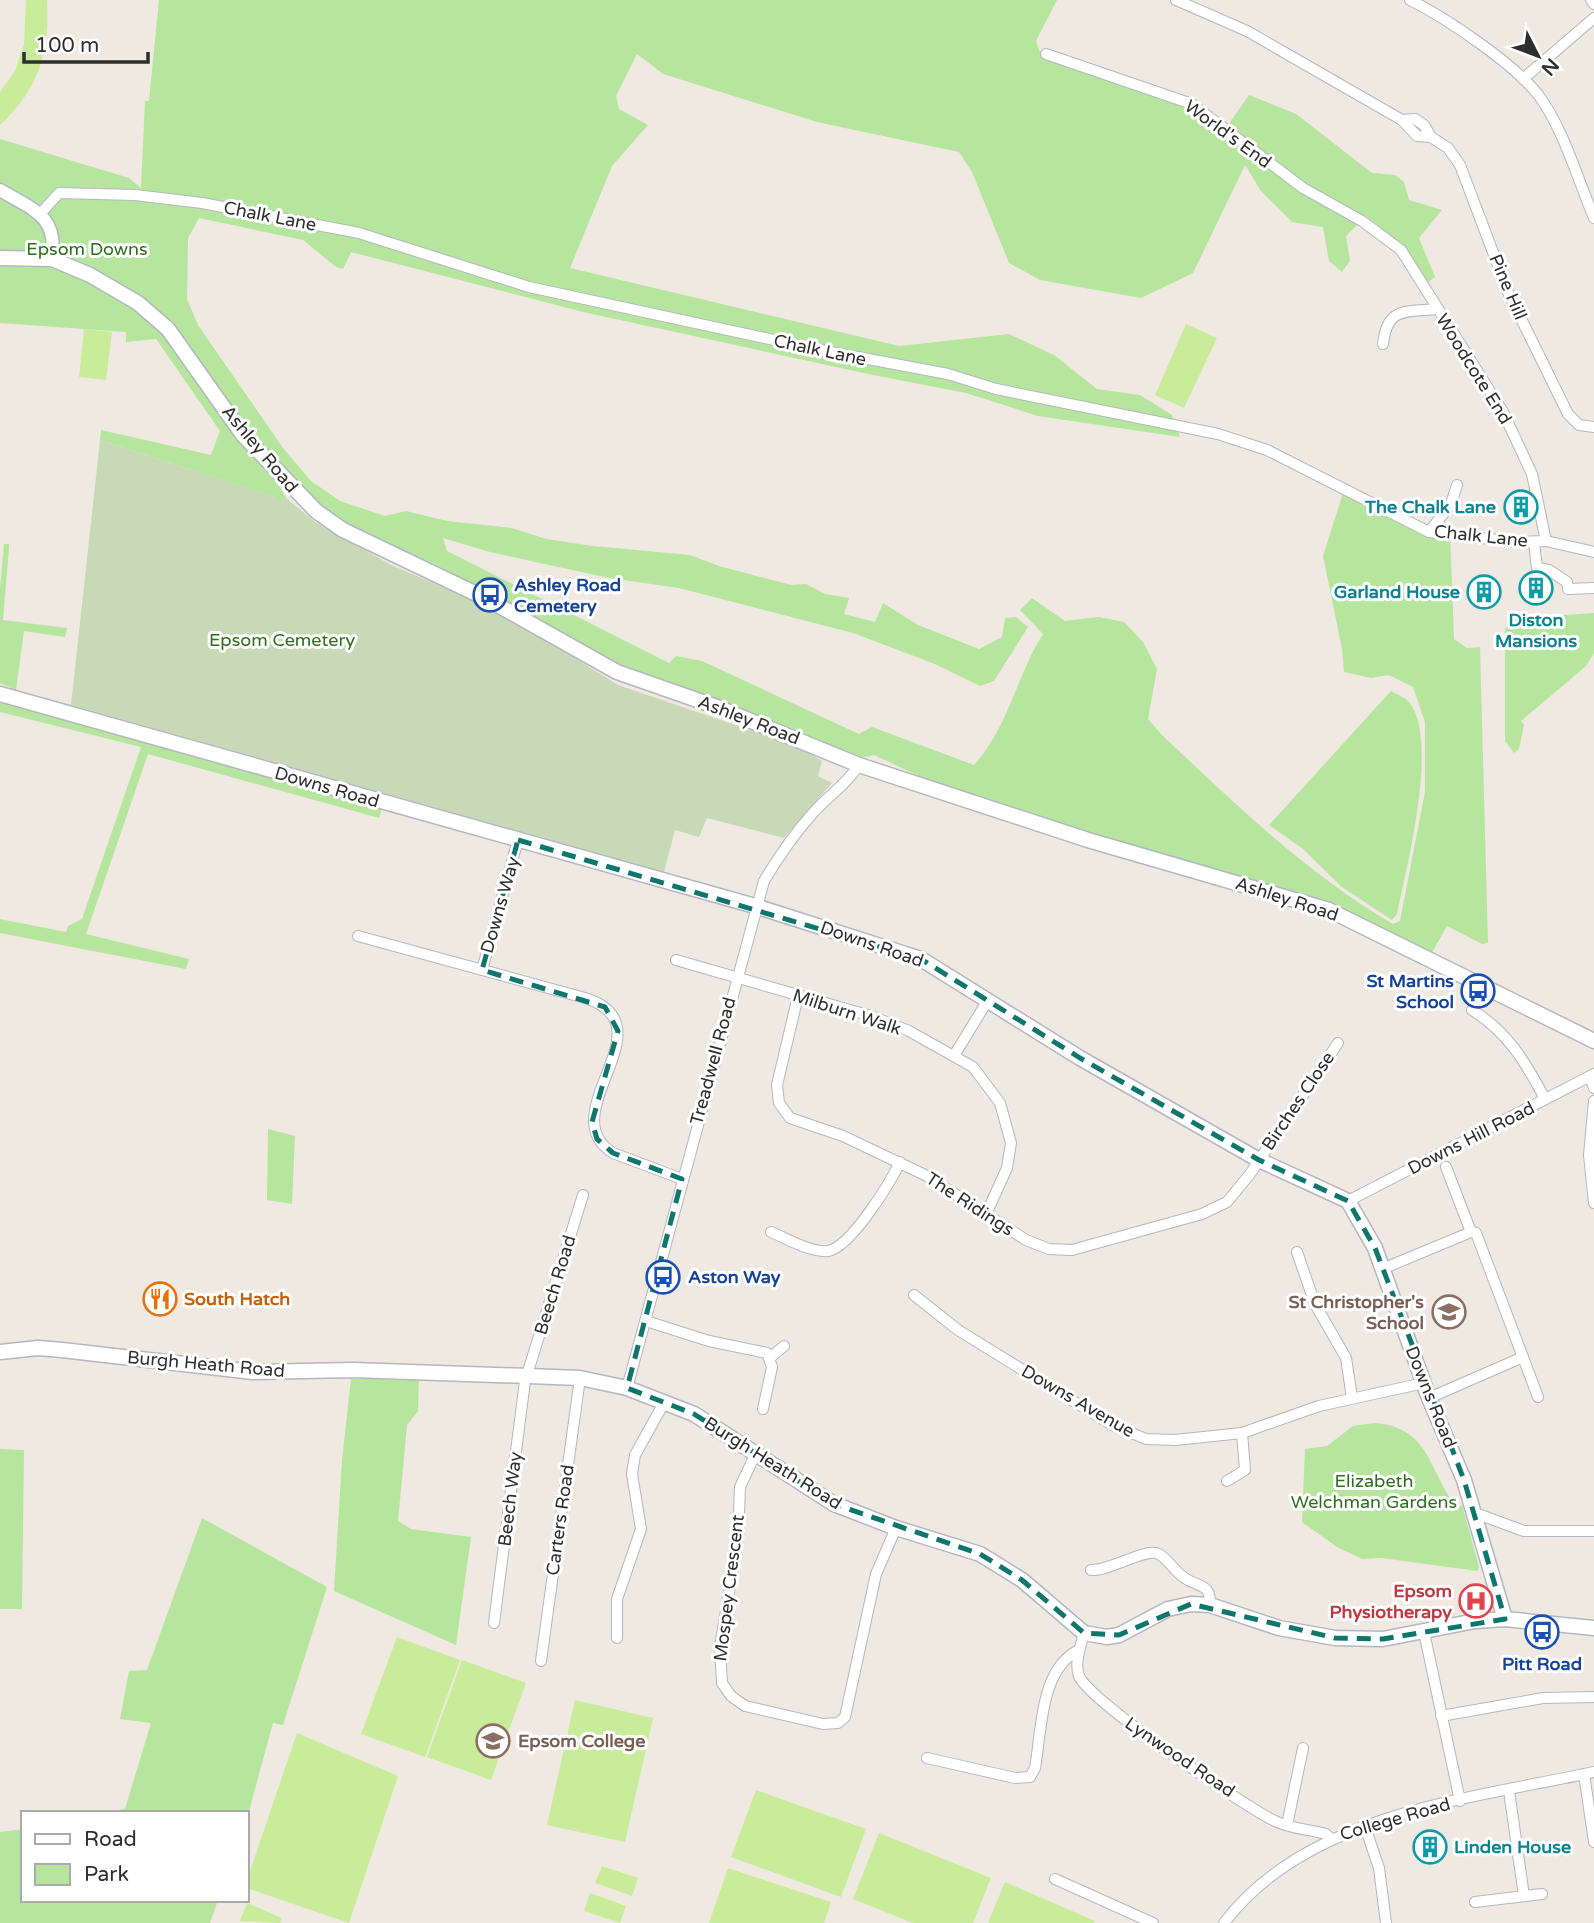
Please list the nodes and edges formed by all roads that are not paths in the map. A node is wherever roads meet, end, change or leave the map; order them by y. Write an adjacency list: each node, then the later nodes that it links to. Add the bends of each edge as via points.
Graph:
1 (1176, 0): 14 (street, Pine Hill, via 1247,31 1402,120 1417,135 1432,137 1448,148 1460,165 1508,292 1568,414 1579,425)
2 (1410, 0): 5 (street, via 1455,25)
3 (1594, 18): 5 (street)
4 (1046, 54): 9 (street, World's End, via 1192,104 1303,188)
5 (1523, 79): 8 (street, via 1552,118)
6 (0, 190): 7 (street)
7 (40, 214): 11 (street, via 53,231); 16 (street, Chalk Lane, via 59,193 135,195 359,233 529,287 1218,434 1267,450)
8 (1594, 218)
9 (1362, 221): 12 (street, Woodcote End, via 1401,250)
10 (0, 258): 11 (main road, Ashley Road)
11 (52, 260): 22 (main road, Ashley Road, via 119,290 168,329 243,435 316,511 343,530 487,599 617,672)
12 (1437, 309): 13 (street, via 1394,316 1385,326); 17 (street, Woodcote End, via 1503,412 1521,449 1538,490)
13 (1383, 344)
14 (1594, 427)
15 (1457, 485): 16 (street, via 1451,504)
16 (1429, 532): 18 (street, Chalk Lane)
17 (1545, 541): 18 (street, Chalk Lane); 19 (street, Chalk Lane)
18 (1534, 542): 20 (street, via 1537,568 1567,582 1568,589)
19 (1594, 552)
20 (1594, 588)
21 (0, 694): 23 (main road, Downs Road)
22 (859, 765): 24 (street, Treadwell Road, via 787,844); 32 (main road, Ashley Road, via 1088,840 1329,910)
23 (519, 839): 24 (main road, Downs Road); 27 (street, Downs Way)
24 (755, 906): 28 (street, Treadwell Road); 30 (main road, Downs Road, via 921,958)
25 (358, 936): 27 (street, Downs Way)
26 (676, 960): 28 (street, Milburn Walk)
27 (482, 970): 42 (street, Downs Way, via 596,1001 612,1014 618,1039 594,1113 593,1131 613,1153)
28 (735, 978): 29 (street, Milburn Walk); 42 (street, Treadwell Road)
29 (798, 996): 34 (street, Milburn Walk, via 870,1016); 40 (street, The Ridings, via 777,1085 783,1112 798,1123 843,1136)
30 (988, 1000): 34 (street); 39 (main road, Downs Road)
31 (1472, 1010): 37 (street, via 1506,1036)
32 (1594, 1041)
33 (1338, 1043): 39 (street, Birches Close)
34 (955, 1055): 46 (street, Milburn Walk, via 973,1067 993,1091 1009,1129 1007,1168)
35 (1592, 1075): 36 (street); 37 (street, Downs Hill Road)
36 (1594, 1088)
37 (1545, 1099): 44 (street, Downs Hill Road)
38 (1594, 1101): 45 (street, via 1589,1155)
39 (1259, 1160): 44 (main road, Downs Road); 46 (street, The Ridings, via 1236,1194 1217,1208 1072,1250 1049,1249 1026,1240)
40 (900, 1162): 46 (street, The Ridings); 47 (street, via 879,1198 837,1247 820,1251)
41 (1446, 1167): 48 (street)
42 (682, 1179): 52 (street, Treadwell Road)
43 (583, 1195): 57 (street, Beech Road)
44 (1348, 1201): 50 (main road, Downs Road, via 1366,1228)
45 (1594, 1203)
46 (987, 1212)
47 (771, 1232)
48 (1471, 1232): 50 (street); 56 (street, via 1476,1233)
49 (1297, 1252): 62 (street, via 1315,1304 1346,1358)
50 (1382, 1269): 59 (main road, Downs Road)
51 (914, 1295): 66 (street, Downs Avenue, via 958,1330 1133,1435 1175,1440)
52 (646, 1321): 55 (street); 60 (street, Treadwell Road)
53 (784, 1346): 55 (street)
54 (0, 1352): 57 (main road, Burgh Heath Road, via 50,1349 253,1372)
55 (771, 1357): 65 (street)
56 (1523, 1357): 61 (street); 63 (street)
57 (528, 1376): 58 (main road, Burgh Heath Road); 75 (street, Beech Way)
58 (580, 1378): 60 (main road, Burgh Heath Road); 81 (street, Carters Road)
59 (1424, 1383): 62 (street, Downs Avenue); 63 (main road, Downs Road)
60 (627, 1388): 64 (main road, Burgh Heath Road)
61 (1538, 1396)
62 (1352, 1398): 66 (street, Downs Avenue)
63 (1429, 1398): 69 (main road, Downs Road)
64 (665, 1401): 67 (main road, Burgh Heath Road, via 704,1420); 79 (street, via 635,1455 632,1474 641,1529 617,1599)
65 (763, 1409)
66 (1242, 1433): 68 (street, via 1245,1470)
67 (755, 1455): 70 (main road, Burgh Heath Road, via 834,1504); 70 (street, Mospey Crescent, via 740,1487 738,1538 719,1658 722,1683 745,1706 823,1724 838,1723 845,1717 876,1574)
68 (1227, 1481)
69 (1475, 1513): 71 (street, via 1524,1531); 74 (main road, Downs Road)
70 (896, 1528): 78 (main road, Burgh Heath Road, via 949,1542 1001,1565)
71 (1594, 1531)
72 (1091, 1570): 73 (street, via 1109,1570 1156,1553 1182,1576 1206,1587)
73 (1210, 1605): 77 (main road, via 1311,1635 1368,1639); 78 (main road, via 1168,1609 1107,1637)
74 (1505, 1619): 76 (main road); 77 (main road)
75 (494, 1623)
76 (1594, 1628)
77 (1424, 1632): 83 (street)
78 (1084, 1633): 80 (street, Lynwood Road)
79 (617, 1638)
80 (1079, 1650): 85 (street, via 1061,1662 1051,1680 1030,1777 1015,1779); 89 (street, Lynwood Road, via 1079,1677 1106,1704 1261,1812)
81 (541, 1661)
82 (1594, 1696): 83 (street, via 1535,1699)
83 (1441, 1716): 88 (street)
84 (1303, 1748): 89 (street)
85 (926, 1758)
86 (1589, 1773): 87 (street, College Road); 92 (street)
87 (1509, 1791): 88 (street, College Road); 95 (street)
88 (1460, 1801): 90 (street, College Road)
89 (1287, 1825): 91 (street, Lynwood Road)
90 (1365, 1827): 91 (street, College Road); 99 (street, via 1379,1868)
91 (1330, 1838): 98 (street, College Road, via 1269,1878)
92 (1594, 1842)
93 (1055, 1879): 97 (street)
94 (1542, 1894): 95 (street)
95 (1524, 1896): 96 (street)
96 (1475, 1902)
97 (1153, 1923)
98 (1224, 1923)
99 (1386, 1923)

